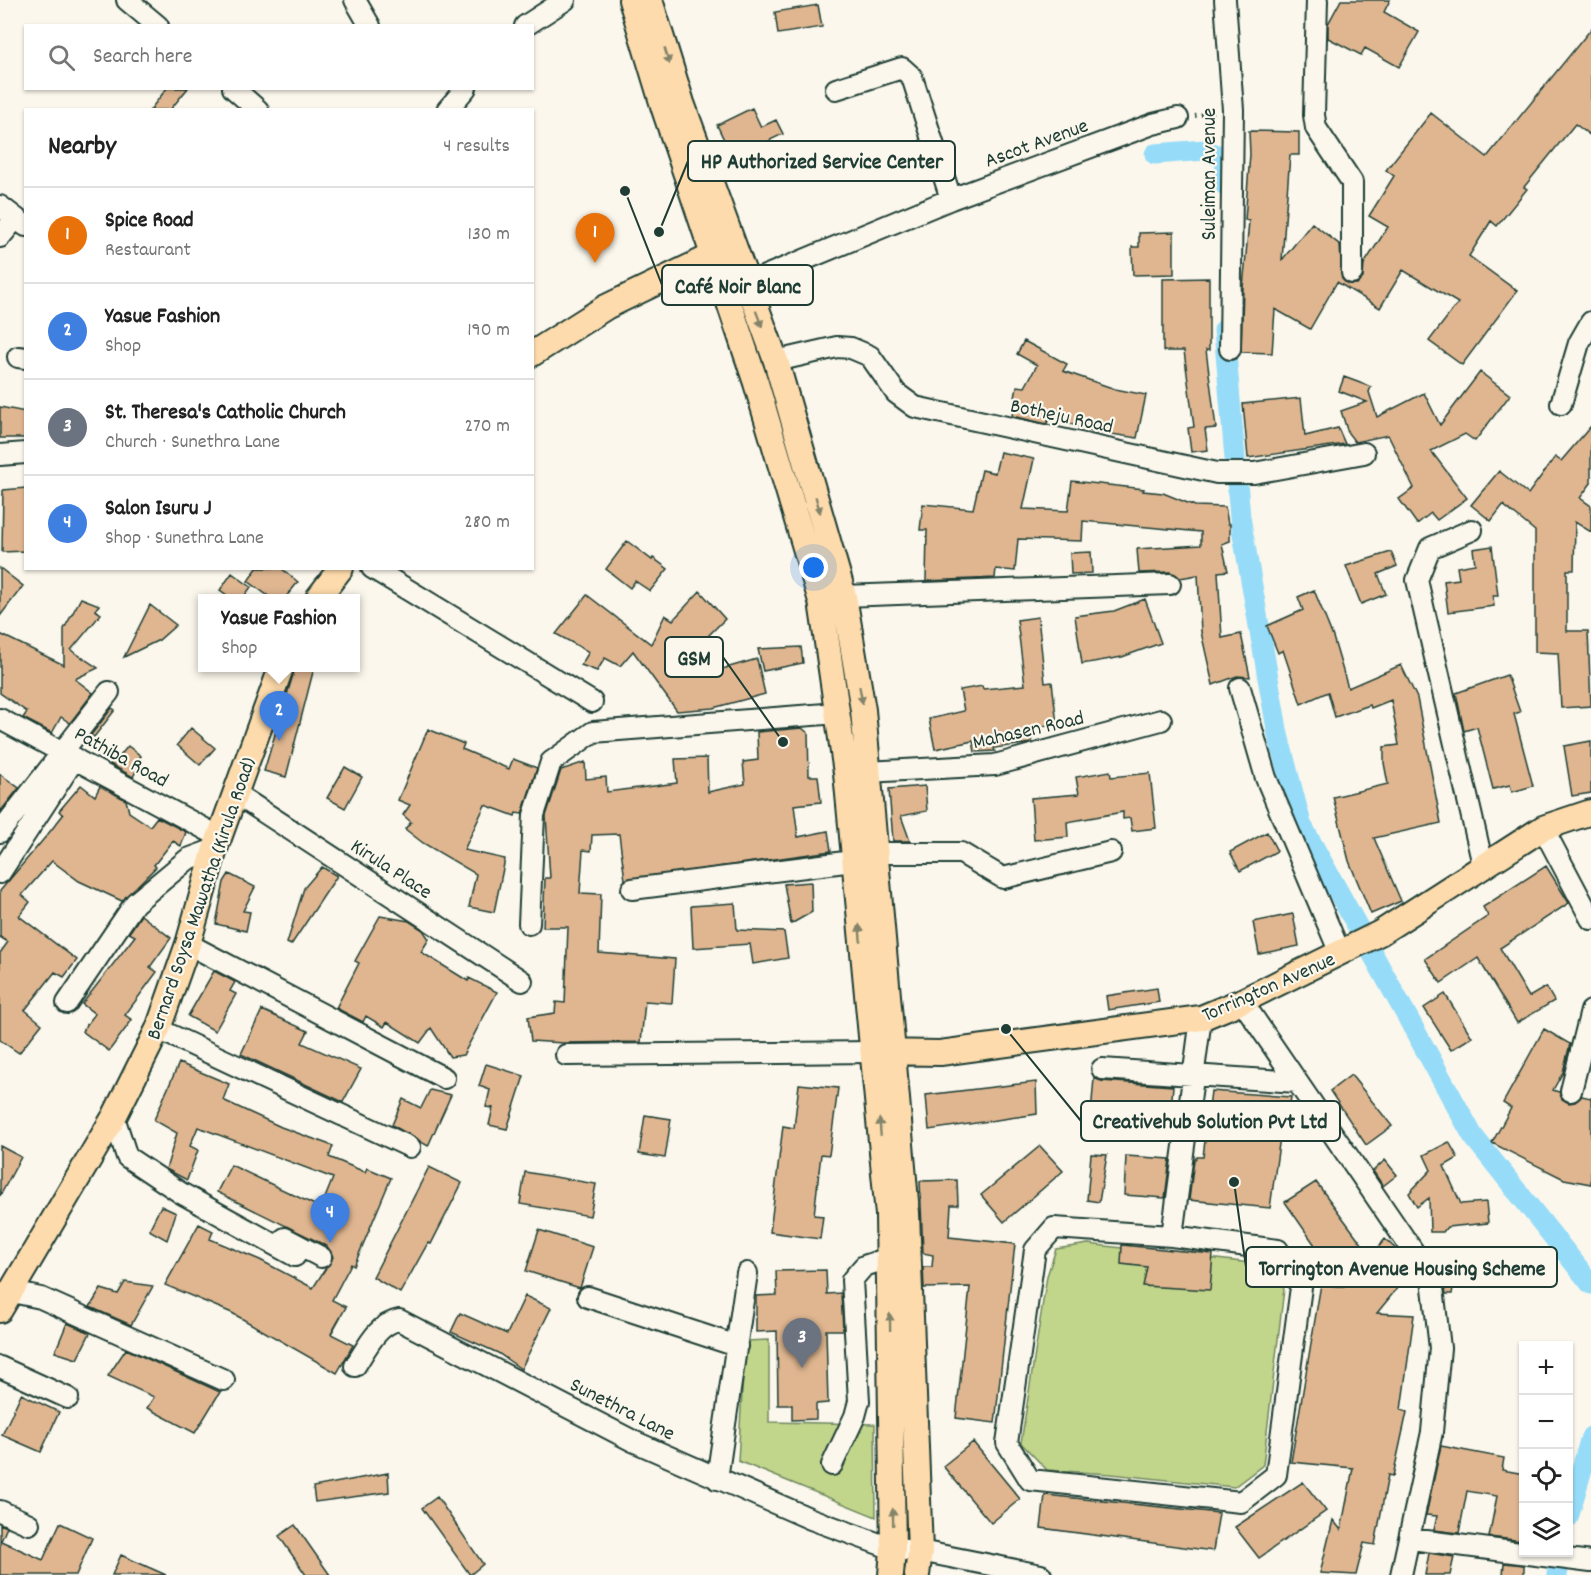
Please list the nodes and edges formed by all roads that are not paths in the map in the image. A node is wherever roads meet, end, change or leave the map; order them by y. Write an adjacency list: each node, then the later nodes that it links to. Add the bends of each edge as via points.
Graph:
1 (127, 0): 8 (street)
2 (355, 0): 9 (street)
3 (565, 0): 10 (street)
4 (631, 0): 20 (main road, via 664,109)
5 (650, 0): 20 (main road, one-way to 20)
6 (1225, 0): 24 (street, Suleiman Avenue, via 1233,110)
7 (1317, 0): 21 (street, via 1314,115 1316,128 1352,182)
8 (156, 24)
9 (369, 24)
10 (528, 24)
11 (836, 89): 17 (street, via 902,68 912,77)
12 (235, 90): 14 (street)
13 (464, 90): 15 (street)
14 (256, 108)
15 (449, 108)
16 (1178, 118): 17 (street, Ascot Avenue)
17 (951, 199): 22 (street, Ascot Avenue)
18 (14, 217): 19 (street)
19 (0, 237)
20 (724, 252): 22 (main road); 25 (main road, via 606,307); 41 (main road, via 821,601)
21 (1352, 273)
22 (746, 284): 26 (main road, one-way to 26)
23 (1591, 322): 27 (street, via 1579,343)
24 (1230, 349)
25 (534, 353)
26 (776, 361): 29 (street, Botheju Road, via 837,347 851,348 870,356 896,393 915,407 1217,473 1254,473); 36 (main road, one-way to 36)
27 (1561, 404)
28 (24, 453): 30 (street)
29 (1364, 453)
30 (0, 455)
31 (1472, 530): 54 (street, via 1430,549 1417,580)
32 (339, 570): 35 (main road)
33 (375, 570): 40 (street)
34 (1170, 584): 36 (street)
35 (321, 594)
36 (844, 596): 45 (main road, one-way to 45, via 863,710)
37 (280, 672): 46 (main road, Bernard Soysa Mawatha (Kirula Road))
38 (1240, 688): 60 (street, via 1266,778)
39 (109, 692): 44 (street)
40 (592, 702)
41 (838, 713): 53 (main road); 58 (street, via 592,732 551,762 534,815)
42 (0, 719): 44 (street, Pathiba Road)
43 (1161, 720): 45 (street, Mahasen Road, via 995,765)
44 (69, 754): 49 (street); 50 (street, Pathiba Road); 55 (street)
45 (867, 772): 52 (main road)
46 (236, 794): 50 (main road, Bernard Soysa Mawatha (Kirula Road)); 61 (street, Kirula Place)
47 (1591, 812): 48 (main road, Torrington Avenue)
48 (1543, 828): 54 (main road, Torrington Avenue); 57 (street)
49 (0, 832)
50 (217, 843): 59 (main road, Bernard Soysa Mawatha (Kirula Road)); 63 (street, via 188,860 135,903)
51 (1111, 852): 52 (street, via 1003,878 961,853)
52 (877, 853): 67 (main road)
53 (853, 861): 56 (street); 67 (main road, one-way to 53)
54 (1483, 865): 60 (main road, Torrington Avenue, via 1380,933)
55 (0, 873)
56 (632, 890)
57 (1591, 920)
58 (529, 924)
59 (188, 944): 66 (main road, Bernard Soysa Mawatha (Kirula Road)); 71 (street)
60 (1340, 953): 62 (main road, Torrington Avenue)
61 (522, 981)
62 (1242, 1001): 65 (main road, Torrington Avenue); 72 (street)
63 (67, 1004)
64 (1591, 1011): 73 (street)
65 (1201, 1018): 67 (main road, Torrington Avenue, via 940,1053); 70 (street)
66 (158, 1029): 74 (main road, Bernard Soysa Mawatha (Kirula Road)); 75 (street)
67 (883, 1052): 68 (street); 80 (main road, one-way to 67); 95 (main road, via 907,1214)
68 (566, 1055)
69 (1102, 1069): 70 (street)
70 (1192, 1074): 72 (street); 77 (street)
71 (444, 1078)
72 (1297, 1082): 93 (street, via 1432,1279 1440,1348 1432,1432)
73 (1571, 1091)
74 (114, 1118): 76 (street, via 127,1157); 83 (main road, Bernard Soysa Mawatha (Kirula Road))
75 (410, 1147)
76 (150, 1174): 78 (street); 79 (street, via 187,1187)
77 (1172, 1236): 77 (street, via 1054,1228 1035,1250 1007,1443 1030,1480 1241,1502 1276,1475 1301,1287 1278,1250)
78 (295, 1256)
79 (321, 1257)
80 (889, 1258): 89 (street, via 864,1266 852,1280 859,1401); 94 (main road, one-way to 80)
81 (747, 1273): 84 (street)
82 (588, 1297): 84 (street)
83 (6, 1301): 87 (street, via 41,1298)
84 (737, 1346): 90 (street)
85 (355, 1366): 90 (street, Sunethra Lane, via 378,1331 388,1322 399,1320 633,1441)
86 (0, 1367): 88 (street)
87 (224, 1380)
88 (68, 1398)
89 (832, 1465)
90 (717, 1479): 94 (street, Sunethra Lane)
91 (0, 1511): 92 (street)
92 (29, 1524)
93 (1411, 1539): 96 (street); 100 (street)
94 (894, 1549): 95 (street, Sunethra Lane); 97 (main road)
95 (920, 1551): 98 (main road); 99 (street, Sunethra Lane)
96 (1591, 1562)
97 (891, 1575)
98 (917, 1575)
99 (1041, 1575)
100 (1401, 1575)

